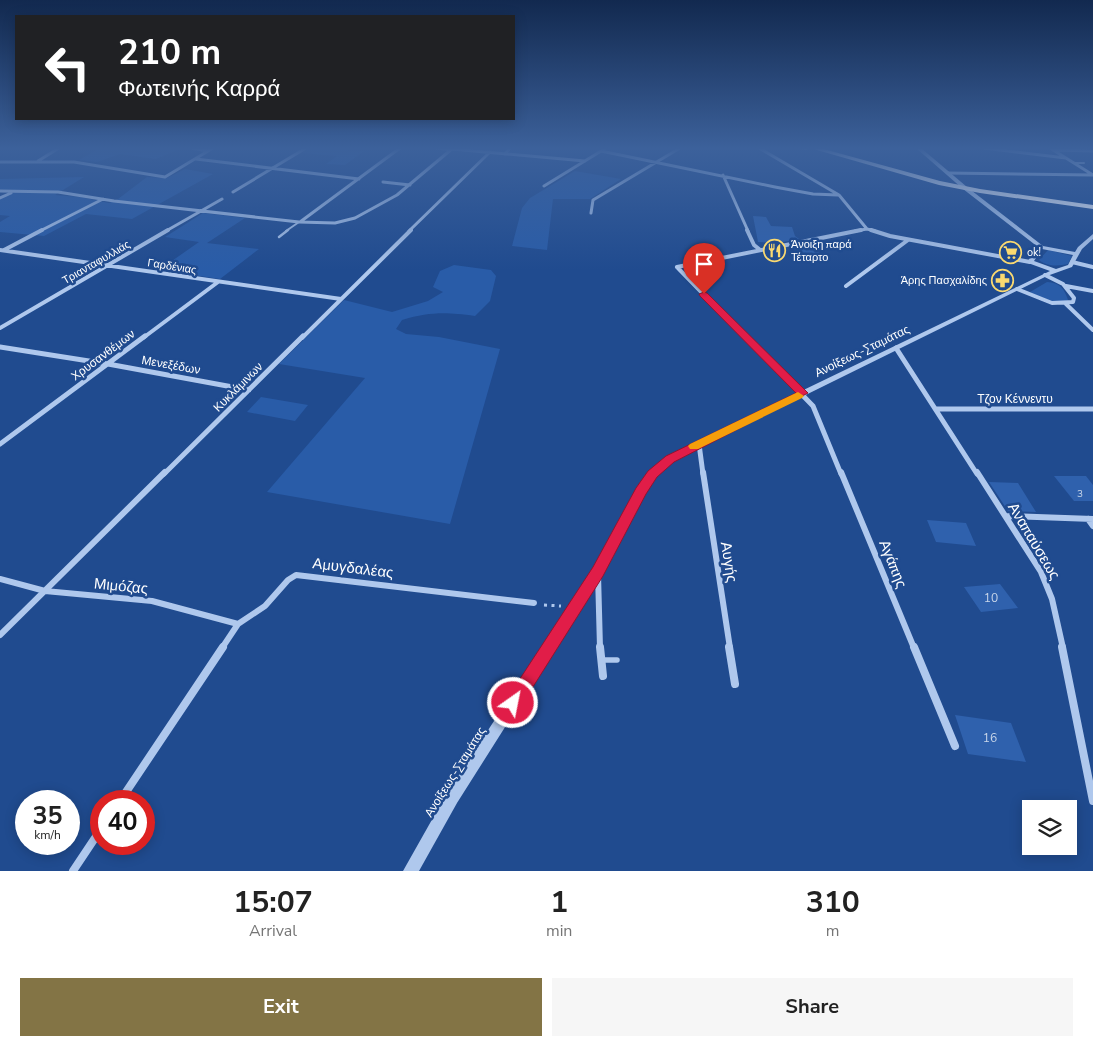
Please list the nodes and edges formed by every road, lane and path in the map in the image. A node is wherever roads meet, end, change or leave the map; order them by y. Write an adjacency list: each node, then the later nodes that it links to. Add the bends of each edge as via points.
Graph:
1 (239, 189): 13 (street)
2 (346, 189): 21 (street)
3 (405, 189): 21 (street, via 355,218 335,223)
4 (453, 189): 41 (street, Κυκλάμινων)
5 (612, 189): 20 (street, via 593,200)
6 (730, 189): 27 (street, via 754,245)
7 (788, 189): 14 (street)
8 (828, 189): 14 (street)
9 (966, 189): 26 (street)
10 (969, 189): 18 (main road)
11 (14, 191): 12 (street); 15 (street); 16 (street, via 58,192)
12 (0, 192)
13 (234, 192)
14 (839, 195): 22 (street)
15 (0, 198)
16 (104, 199): 19 (street); 28 (street)
17 (222, 199): 19 (street, Τριανταφυλλιάς)
18 (1093, 207)
19 (201, 211): 21 (street); 32 (street, Τριανταφυλλιάς)
20 (592, 213)
21 (299, 222): 24 (lane)
22 (867, 229): 25 (street); 27 (street)
23 (1093, 236): 29 (street)
24 (279, 237)
25 (908, 240): 30 (street); 37 (street)
26 (1041, 247): 29 (street); 30 (street)
27 (759, 249): 49 (street, Αγάπης, via 677,267)
28 (1, 251): 32 (street, Γαρδένιας)
29 (1076, 254): 31 (street)
30 (1030, 262): 34 (street)
31 (1072, 262): 33 (street); 34 (street, Ανοίξεως-Σταμάτας, via 1070,266)
32 (110, 265): 36 (street, Γαρδένιας); 43 (street, Τριανταφυλλιάς)
33 (1093, 267)
34 (1056, 271): 35 (street, Ανοίξεως-Σταμάτας)
35 (1045, 275): 38 (street); 39 (street, Ανοίξεως-Σταμάτας)
36 (218, 282): 41 (street, Γαρδένιας); 47 (street, Χρυσανθέμων)
37 (846, 286)
38 (1066, 286): 40 (street); 42 (street, via 1074,300)
39 (1017, 289): 42 (street, via 1048,302); 46 (street, Ανοίξεως-Σταμάτας)
40 (1093, 290)
41 (341, 299): 48 (street, Κυκλάμινων)
42 (1066, 304): 44 (street)
43 (0, 328)
44 (1093, 330)
45 (0, 347): 47 (street, Μενεξέδων)
46 (896, 348): 49 (street, Ανοίξεως-Σταμάτας); 50 (street, Αναπαύσεως)
47 (108, 364): 48 (street, Μενεξέδων); 52 (street, Χρυσανθέμων)
48 (249, 390): 59 (street, Κυκλάμινων)
49 (803, 393): 53 (street, Ανοίξεως-Σταμάτας); 68 (street, Αγάπης, via 813,406)
50 (936, 409): 51 (street, Τζον Κέννεντυ); 54 (street, Αναπαύσεως)
51 (1093, 409)
52 (0, 444)
53 (699, 444): 57 (street, Ανοίξεως-Σταμάτας, via 670,459 652,474); 67 (street, Αυγής)
54 (1006, 516): 55 (street); 70 (street, Αναπαύσεως, via 1041,572 1052,599)
55 (1090, 519): 56 (street)
56 (1093, 526)
57 (598, 572): 61 (street, Ανοίξεως-Σταμάτας); 64 (street, via 598,632)
58 (0, 578): 59 (street, Μιμόζας)
59 (45, 591): 62 (street, Μιμόζας, via 152,601); 63 (street, Κυκλάμινων)
60 (534, 603): 61 (path); 62 (street, Αμυγδαλέας, via 296,575 265,606)
61 (575, 608): 73 (street, Ανοίξεως-Σταμάτας, via 452,798)
62 (238, 624): 69 (street, Αμυγδαλέας)
63 (0, 635)
64 (602, 660): 65 (lane); 66 (street)
65 (617, 660)
66 (603, 676)
67 (735, 684)
68 (955, 746)
69 (127, 790)
70 (1092, 796)
71 (90, 846): 72 (street)
72 (73, 871)
73 (411, 871)

